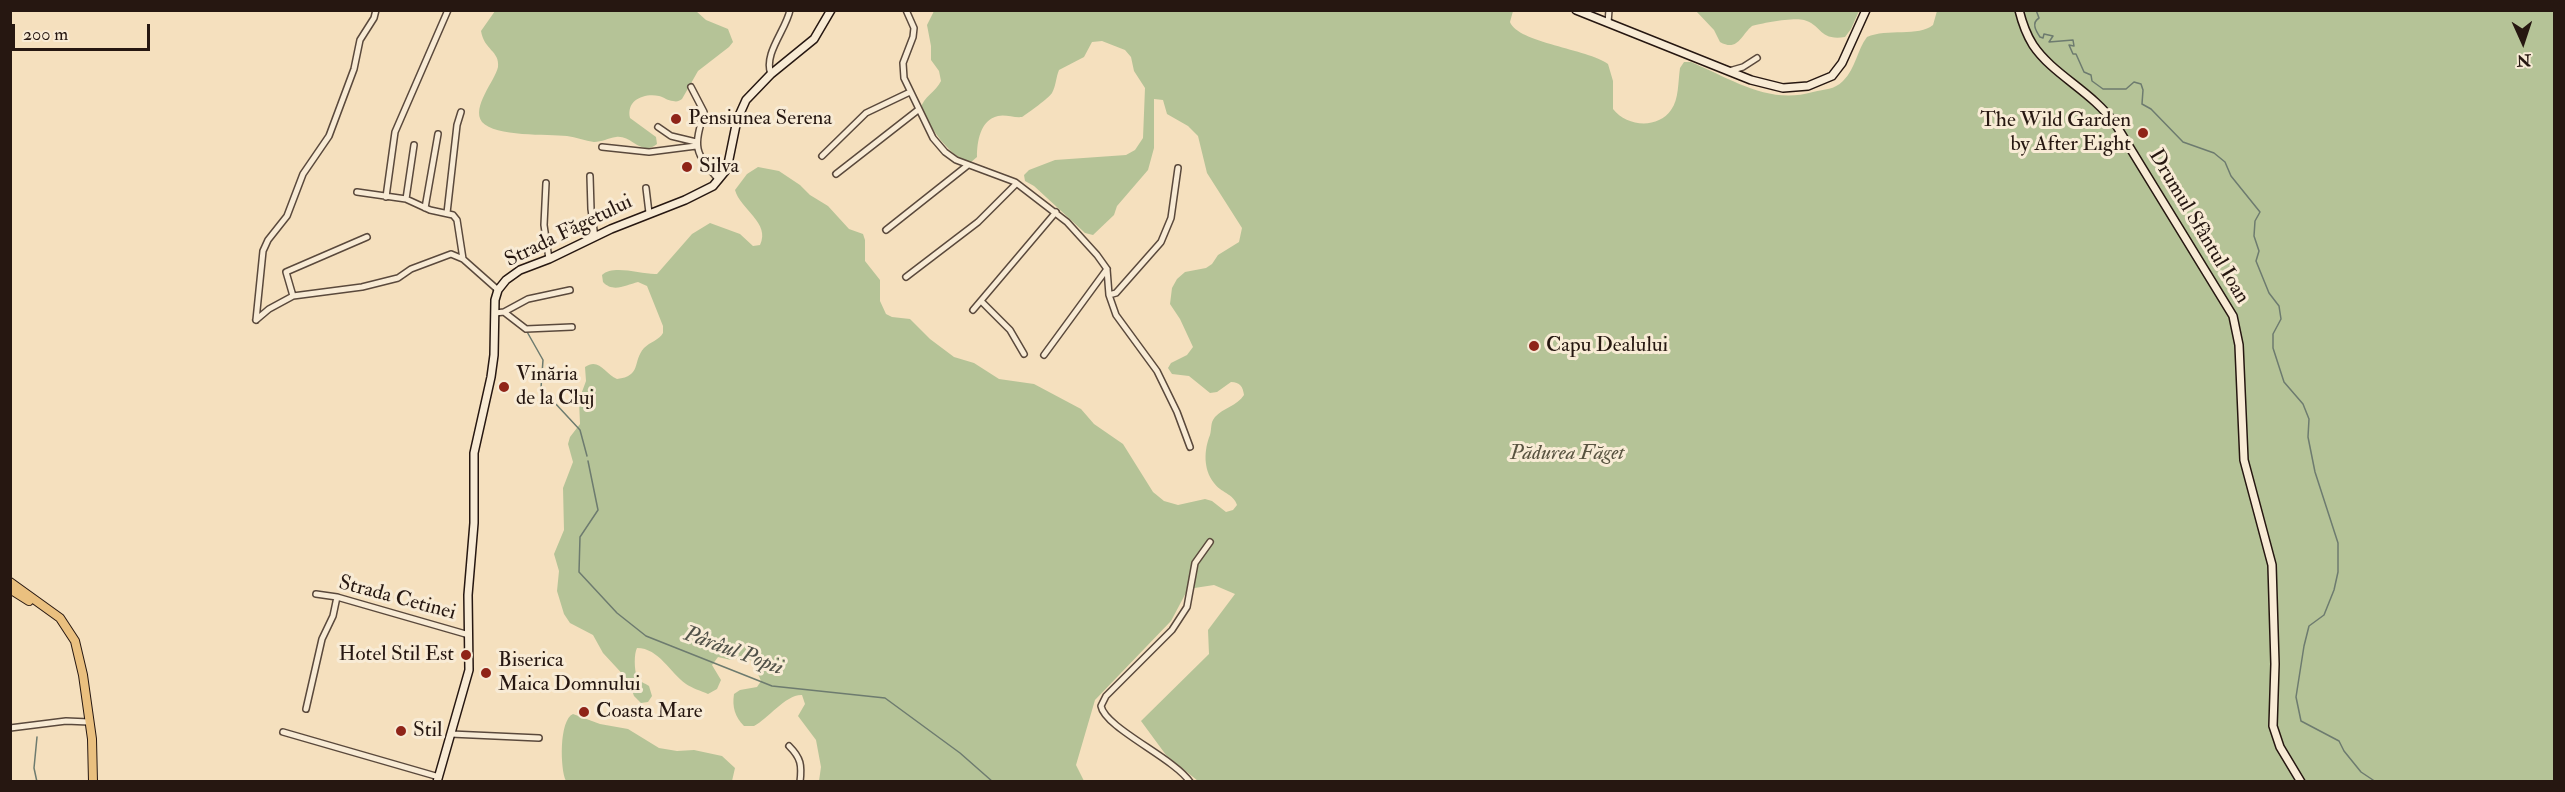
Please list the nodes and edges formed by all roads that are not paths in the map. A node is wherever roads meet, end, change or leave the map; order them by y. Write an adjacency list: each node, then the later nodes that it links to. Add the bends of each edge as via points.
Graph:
1 (376, 10): 49 (street, via 360,40 354,69 329,136 303,174 287,216 263,250 256,320)
2 (448, 10): 33 (street, via 395,132)
3 (790, 10): 13 (street, via 771,57)
4 (831, 10): 13 (main road, via 813,39)
5 (906, 10): 15 (street, via 914,28 903,63)
6 (1575, 10): 10 (main road)
7 (1609, 10): 10 (street)
8 (1866, 10): 12 (main road, via 1842,63 1821,82 1800,88 1776,87)
9 (2019, 10): 76 (main road, Drumul Sfântul Ioan, via 2036,49 2092,97 2116,125 2233,316 2239,345 2244,460 2272,565 2276,664 2273,726 2280,747)
10 (1608, 23): 12 (main road)
11 (1757, 58): 12 (street)
12 (1729, 71)
13 (771, 74): 28 (main road, via 746,100 737,120 727,169)
14 (691, 87): 20 (street, via 704,112)
15 (910, 92): 16 (street); 23 (street, via 866,113)
16 (918, 110): 24 (street, via 945,153); 26 (street)
17 (462, 112): 37 (street, via 457,125)
18 (658, 127): 20 (street)
19 (438, 134): 35 (street)
20 (696, 144): 22 (street, via 649,152); 28 (street, via 705,165)
21 (414, 145): 34 (street)
22 (602, 147)
23 (822, 156)
24 (968, 165): 30 (street); 39 (street)
25 (1178, 168): 48 (street, via 1171,218 1161,242 1116,293)
26 (836, 174)
27 (590, 176): 41 (street)
28 (719, 180): 38 (main road, Strada Făgetului, via 698,194)
29 (546, 183): 43 (street, via 544,225)
30 (1016, 184): 36 (street); 45 (street, via 978,222)
31 (646, 188): 38 (street)
32 (357, 192): 33 (street)
33 (387, 197): 34 (street)
34 (406, 199): 35 (street)
35 (425, 208): 37 (street)
36 (1056, 212): 44 (street); 50 (street)
37 (447, 213): 42 (street, via 457,220)
38 (649, 213): 41 (main road, Strada Făgetului)
39 (886, 230)
40 (367, 237): 49 (street, via 286,272)
41 (595, 237): 43 (main road, Strada Făgetului)
42 (464, 259): 46 (street); 49 (street, via 451,254 411,268 398,278)
43 (549, 259): 46 (main road, Strada Făgetului, via 520,270)
44 (1107, 269): 48 (street); 56 (street)
45 (906, 277)
46 (498, 290): 53 (main road, Strada Făgetului)
47 (570, 290): 52 (street, via 528,299)
48 (1109, 295): 57 (street, via 1116,315 1157,371)
49 (293, 296)
50 (981, 301): 51 (street); 55 (street, via 1010,330)
51 (973, 310)
52 (504, 312): 53 (street); 54 (street, via 526,329)
53 (495, 313): 63 (main road, Strada Făgetului, via 491,377 474,453)
54 (572, 327)
55 (1024, 354)
56 (1044, 355)
57 (1190, 447)
58 (1210, 542): 75 (street, via 1195,563 1186,607 1172,630 1106,696 1101,706 1142,746 1174,764)
59 (10, 582): 64 (main road, via 67,626 78,653)
60 (10, 588): 64 (main road, via 63,628)
61 (316, 594): 62 (street, Strada Cetinei)
62 (337, 597): 63 (street, Strada Cetinei); 65 (street, via 322,639)
63 (469, 635): 69 (main road, Strada Făgetului, via 469,670)
64 (85, 701): 66 (main road)
65 (306, 709)
66 (89, 722): 67 (street); 73 (main road)
67 (10, 728)
68 (283, 732): 72 (street, Strada Făgetului)
69 (451, 734): 70 (street); 72 (main road, Strada Făgetului)
70 (539, 738)
71 (789, 746): 74 (street, via 800,757)
72 (438, 779)
73 (93, 782)
74 (800, 782)
75 (1190, 782)
76 (2301, 782)

